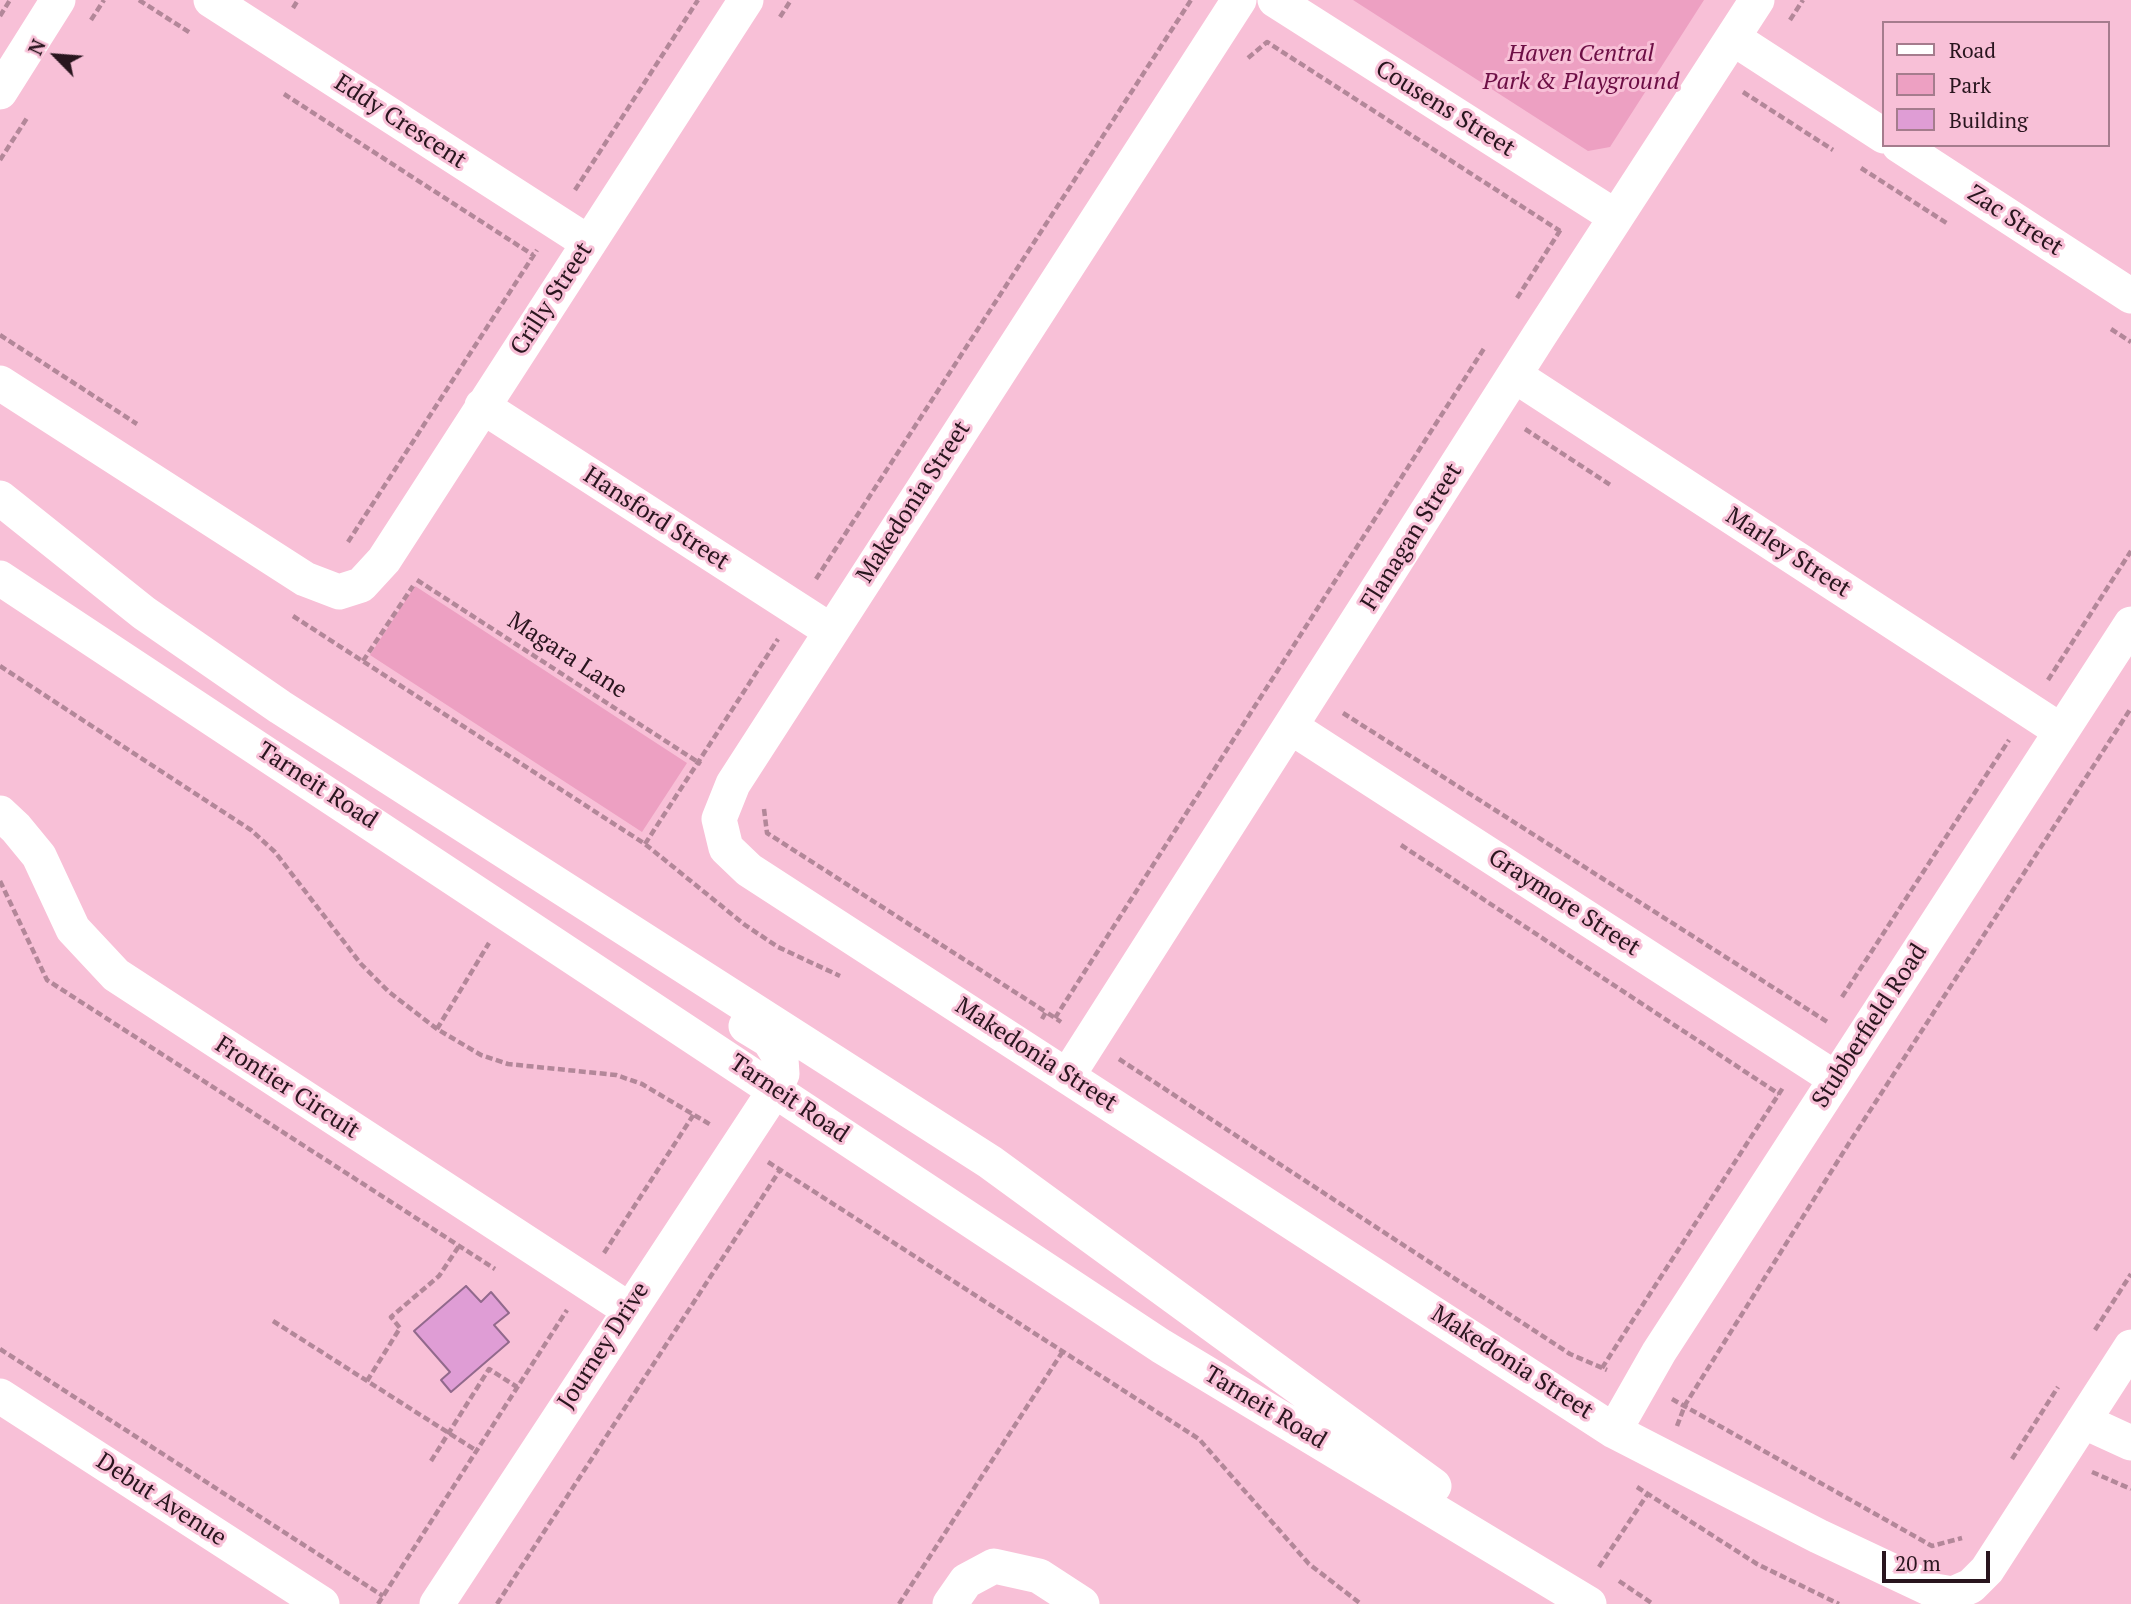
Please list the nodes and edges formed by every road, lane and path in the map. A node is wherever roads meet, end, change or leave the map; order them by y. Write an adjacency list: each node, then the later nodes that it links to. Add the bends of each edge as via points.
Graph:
1 (10, 0): 16 (path)
2 (58, 0): 20 (street)
3 (139, 0): 17 (path)
4 (211, 0): 14 (street, Eddy Crescent)
5 (299, 0): 13 (path)
6 (698, 0): 28 (path)
7 (746, 0): 34 (street, Crilly Street)
8 (1191, 0): 49 (path)
9 (1239, 0): 51 (street, Makedonia Street)
10 (1275, 0): 29 (street, Cousens Street)
11 (1757, 0): 18 (street, Flanagan Street)
12 (287, 4): 13 (path)
13 (293, 8): 15 (path)
14 (246, 10): 31 (street, Eddy Crescent)
15 (300, 12)
16 (0, 16)
17 (193, 35)
18 (1733, 38): 23 (street); 30 (street, Flanagan Street)
19 (1267, 42): 33 (path)
20 (0, 92)
21 (281, 92): 35 (path)
22 (1743, 92): 25 (path)
23 (1882, 135)
24 (1902, 147): 36 (street, Zac Street)
25 (1837, 152)
26 (1849, 160): 32 (path)
27 (564, 182): 28 (path)
28 (575, 190): 31 (path)
29 (1583, 197): 30 (street, Cousens Street); 33 (path)
30 (1616, 218): 41 (street, Flanagan Street)
31 (554, 222): 34 (street, Eddy Crescent); 35 (path)
32 (1955, 228)
33 (1560, 231): 37 (path)
34 (589, 243): 43 (street, Crilly Street)
35 (533, 255): 45 (path)
36 (2131, 296)
37 (1513, 304)
38 (2108, 326): 40 (path)
39 (1491, 338): 68 (path)
40 (2131, 342)
41 (1514, 375): 54 (street, Marley Street); 56 (street, Flanagan Street)
42 (0, 383): 43 (street, Crilly Street, via 305,579 323,588 350,590 378,568)
43 (482, 406): 49 (street, Hansford Street)
44 (0, 498): 60 (street, via 144,613)
45 (347, 544)
46 (2131, 551): 54 (path)
47 (0, 578): 77 (street, Tarneit Road)
48 (417, 580): 58 (path, Magara Lane)
49 (797, 610): 51 (street, Hansford Street); 58 (path)
50 (2131, 624): 57 (street, Stubberfield Road)
51 (831, 631): 59 (street, Makedonia Street)
52 (0, 666): 70 (path, via 251,830 275,852 361,964)
53 (2131, 708): 73 (path)
54 (2028, 709): 57 (street, Marley Street); 65 (path)
55 (1343, 713): 69 (path)
56 (1291, 727): 72 (street, Graymore Street); 74 (street, Flanagan Street)
57 (2061, 731): 71 (street, Stubberfield Road)
58 (698, 762): 59 (path, Magara Lane); 63 (path)
59 (733, 785): 67 (path, Magara Lane, via 763,804 767,833); 74 (street, Makedonia Street, via 719,819 726,848 735,860)
60 (426, 800): 76 (street); 77 (street, via 560,909 769,1040 781,1059 782,1074)
61 (0, 813): 86 (street, Frontier Circuit, via 38,856 73,929 116,975)
62 (1394, 840): 78 (path)
63 (645, 844)
64 (498, 949): 70 (path, via 489,943)
65 (1842, 998)
66 (1834, 1010): 69 (path)
67 (1046, 1012)
68 (1055, 1018)
69 (1827, 1021): 71 (path); 72 (path)
70 (437, 1029): 79 (path, via 481,1055 508,1064 604,1073 642,1084)
71 (1860, 1043): 73 (path); 75 (street, Stubberfield Road)
72 (1803, 1057): 75 (street, Graymore Street); 78 (path)
73 (1898, 1068): 81 (path)
74 (1068, 1075): 102 (street, Makedonia Street)
75 (1836, 1079): 80 (street, Stubberfield Road)
76 (862, 1081): 77 (street, via 814,1070 795,1071); 111 (street, via 990,1162 1481,1521)
77 (775, 1090): 82 (street, Journey Drive); 111 (street, Tarneit Road, via 1161,1346)
78 (1779, 1094): 80 (path); 94 (path)
79 (694, 1114): 82 (path); 86 (path)
80 (1812, 1115): 81 (path); 97 (street, Stubberfield Road)
81 (1850, 1140): 100 (path)
82 (737, 1143): 83 (path); 87 (street, Journey Drive)
83 (780, 1170): 92 (path); 116 (path)
84 (459, 1246): 95 (path, via 439,1276 391,1317 400,1328)
85 (2131, 1274): 89 (path)
86 (586, 1282): 87 (street, Frontier Circuit); 98 (path)
87 (628, 1309): 115 (street, Journey Drive)
88 (273, 1321): 95 (path)
89 (2088, 1341)
90 (2131, 1347): 101 (street, Makedonia Street)
91 (0, 1349): 112 (path)
92 (1063, 1351): 117 (path); 120 (path, via 1199,1439 1309,1564)
93 (1570, 1354): 94 (path)
94 (1602, 1368): 97 (path)
95 (367, 1381): 103 (path)
96 (2060, 1384): 107 (path)
97 (1640, 1385): 100 (path); 102 (street, Stubberfield Road)
98 (517, 1387): 103 (path, via 489,1369); 105 (path)
99 (0, 1396): 113 (street, Debut Avenue)
100 (1685, 1405): 109 (path, via 1932,1546 1961,1541)
101 (2083, 1421): 102 (street, Makedonia Street, via 1987,1570 1971,1586 1953,1594 1935,1591 1818,1536); 104 (street)
102 (1614, 1431)
103 (448, 1433): 105 (path); 106 (path)
104 (2131, 1443)
105 (477, 1451): 112 (path)
106 (430, 1461)
107 (2005, 1471)
108 (1648, 1494): 110 (path)
109 (1968, 1529)
110 (1599, 1567)
111 (1533, 1569): 121 (street, Tarneit Road)
112 (383, 1596): 114 (path)
113 (322, 1604)
114 (378, 1604)
115 (437, 1604)
116 (497, 1604)
117 (899, 1604)
118 (950, 1604): 119 (street, via 966,1581 994,1566 1039,1576)
119 (1082, 1604)
120 (1362, 1604)
121 (1589, 1604)

